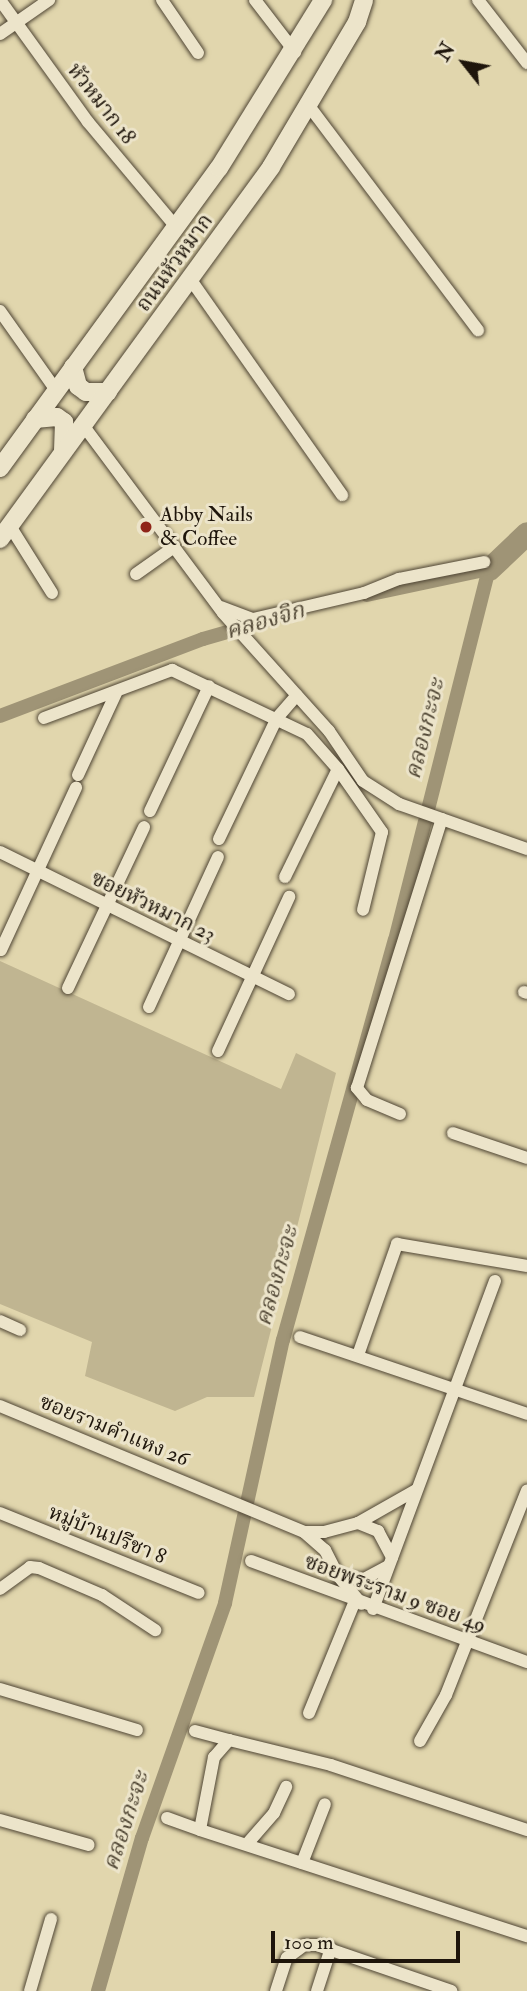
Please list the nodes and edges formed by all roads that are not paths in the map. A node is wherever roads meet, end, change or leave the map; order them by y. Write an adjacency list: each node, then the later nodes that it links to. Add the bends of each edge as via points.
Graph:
1 (0, 0): 10 (street, หัวหมาก 18)
2 (49, 0): 10 (street)
3 (162, 0): 13 (street)
4 (255, 0): 12 (street)
5 (323, 0): 12 (main road, ถนนหัวหมาก)
6 (365, 0): 9 (main road, ถนนหัวหมาก)
7 (373, 0): 9 (main road)
8 (478, 0): 14 (street)
9 (356, 22): 15 (main road, ถนนหัวหมาก)
10 (16, 23): 11 (street); 16 (street, หัวหมาก 18, via 88,122)
11 (0, 34)
12 (295, 51): 16 (main road, ถนนหัวหมาก)
13 (198, 53)
14 (527, 63)
15 (309, 106): 17 (main road, ถนนหัวหมาก); 19 (street)
16 (177, 228): 20 (main road, ถนนหัวหมาก)
17 (191, 280): 22 (main road, ถนนหัวหมาก); 27 (street)
18 (0, 311): 21 (street)
19 (478, 330)
20 (73, 367): 21 (main road, ถนนหัวหมาก); 22 (main road, via 78,386 86,392)
21 (57, 390): 23 (main road, ถนนหัวหมาก)
22 (108, 392): 24 (main road, ถนนหัวหมาก)
23 (35, 419): 25 (main road, via 57,417 64,422); 26 (main road, ถนนหัวหมาก)
24 (83, 425): 25 (main road, ถนนหัวหมาก); 29 (street)
25 (63, 451): 28 (main road, ถนนหัวหมาก)
26 (0, 468)
27 (342, 495)
28 (5, 533): 32 (street)
29 (174, 547): 31 (street); 33 (street)
30 (484, 562): 33 (street, via 399,579 364,593 253,619)
31 (136, 574)
32 (52, 593)
33 (220, 609): 36 (street)
34 (209, 686): 35 (street, via 172,670); 38 (street); 40 (street)
35 (116, 693): 37 (street); 47 (street)
36 (297, 695): 38 (street); 41 (street, via 363,780 399,804)
37 (44, 718)
38 (277, 718): 39 (street, via 315,739); 43 (street)
39 (338, 769): 48 (street); 51 (street, via 382,832)
40 (150, 811)
41 (439, 818): 44 (street); 59 (street, via 357,1088 367,1100)
42 (144, 827): 50 (street)
43 (219, 839)
44 (527, 849)
45 (0, 852): 47 (street, ซอยหัวหมาก 23)
46 (218, 857): 52 (street)
47 (36, 870): 50 (street, ซอยหัวหมาก 23); 53 (street)
48 (285, 877)
49 (289, 897): 54 (street)
50 (108, 906): 52 (street, ซอยหัวหมาก 23); 55 (street)
51 (363, 910)
52 (178, 942): 54 (street, ซอยหัวหมาก 23); 57 (street)
53 (1, 950)
54 (253, 976): 56 (street, ซอยหัวหมาก 23); 58 (street)
55 (68, 988)
56 (289, 994)
57 (149, 1007)
58 (218, 1051)
59 (400, 1114)
60 (453, 1132): 61 (street)
61 (527, 1158)
62 (527, 1266): 67 (street, via 397,1244)
63 (495, 1281): 68 (street)
64 (0, 1321): 65 (street)
65 (20, 1330)
66 (300, 1337): 67 (street)
67 (358, 1354): 68 (street)
68 (454, 1389): 70 (street); 71 (street)
69 (0, 1406): 75 (street, ซอยรามคำแหง 26)
70 (527, 1415)
71 (416, 1489): 74 (street); 76 (street)
72 (527, 1490): 83 (street)
73 (0, 1513): 80 (street, หมู่บ้านปรีชา 8)
74 (358, 1523): 75 (street, via 324,1532); 76 (street, via 378,1531)
75 (304, 1531): 78 (street, via 325,1550)
76 (390, 1561): 78 (street, via 364,1579); 81 (street)
77 (251, 1562): 81 (street, ซอยพระราม 9 ซอย 49)
78 (339, 1577): 81 (street)
79 (0, 1589): 82 (street, via 30,1567 39,1568 102,1595)
80 (199, 1593)
81 (363, 1605): 83 (street, ซอยพระราม 9 ซอย 49); 86 (street)
82 (155, 1630)
83 (468, 1641): 84 (street, ซอยพระราม 9 ซอย 49); 90 (street, via 446,1695)
84 (527, 1662)
85 (0, 1689): 87 (street)
86 (309, 1713)
87 (137, 1730)
88 (195, 1731): 89 (street)
89 (229, 1740): 95 (street, via 214,1757); 96 (street, via 331,1765)
90 (420, 1741)
91 (286, 1787): 97 (street, via 274,1813)
92 (325, 1804): 99 (street)
93 (167, 1818): 95 (street)
94 (0, 1820): 98 (street)
95 (200, 1830): 97 (street)
96 (527, 1830)
97 (247, 1844): 99 (street)
98 (89, 1845)
99 (302, 1863): 101 (street)
100 (51, 1919): 104 (street)
101 (527, 1936)
102 (331, 1948): 103 (street); 105 (street, via 304,1945 295,1950 280,1971); 106 (street)
103 (417, 1985): 107 (street)
104 (30, 1991)
105 (276, 1991)
106 (317, 1991)
107 (451, 1991)

